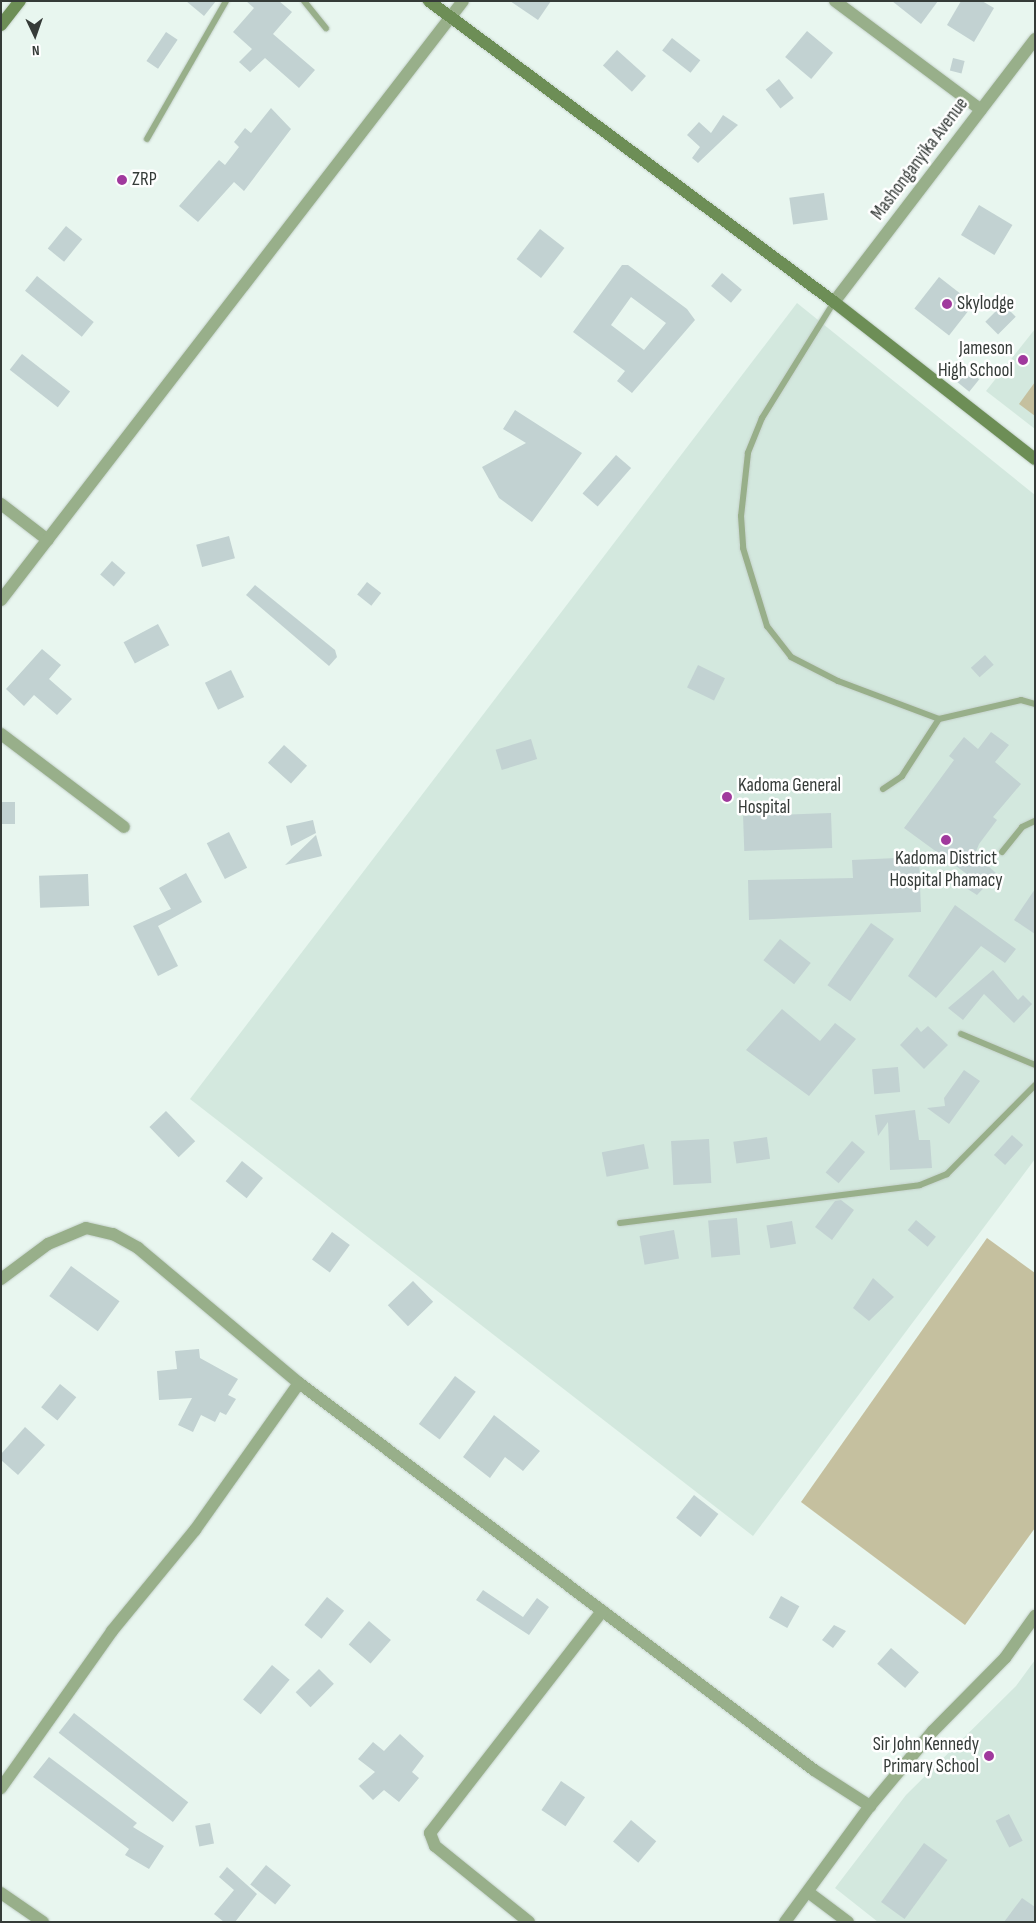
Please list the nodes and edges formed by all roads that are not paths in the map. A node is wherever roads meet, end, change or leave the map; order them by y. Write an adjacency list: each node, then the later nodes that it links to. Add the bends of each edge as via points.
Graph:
1 (20, 1): 8 (main road)
2 (226, 1): 12 (lane)
3 (304, 1): 9 (lane)
4 (430, 1): 7 (main road)
5 (463, 1): 7 (street)
6 (835, 1): 11 (street)
7 (451, 18): 13 (main road); 16 (street)
8 (1, 25)
9 (326, 28)
10 (1035, 39): 11 (street, Mashonganyika Avenue)
11 (981, 110): 13 (street, Mashonganyika Avenue)
12 (147, 139)
13 (834, 302): 14 (main road); 19 (lane, via 762,418 752,444 741,516 743,548 767,626 792,657 838,681)
14 (1035, 459)
15 (1, 504): 16 (street)
16 (48, 540): 17 (street)
17 (1, 600)
18 (1035, 704): 19 (lane, via 1021,700)
19 (939, 719): 21 (lane, via 902,776)
20 (1, 734): 23 (street)
21 (883, 789)
22 (1035, 821): 24 (lane, via 1022,827)
23 (124, 827)
24 (1002, 852)
25 (961, 1034): 26 (lane)
26 (1035, 1065)
27 (1035, 1085): 28 (lane, via 947,1174 920,1185)
28 (620, 1223)
29 (1, 1279): 30 (street, via 48,1244 70,1234 86,1228 113,1234 138,1248)
30 (299, 1383): 31 (street); 33 (street, via 196,1530 112,1631)
31 (602, 1611): 34 (street, via 814,1770); 38 (street, via 430,1833 435,1846)
32 (1035, 1616): 34 (street, via 1005,1658 933,1731)
33 (1, 1788)
34 (870, 1806): 35 (street)
35 (808, 1892): 39 (street); 40 (street)
36 (1, 1893): 37 (street)
37 (43, 1922)
38 (529, 1922)
39 (785, 1922)
40 (848, 1922)

